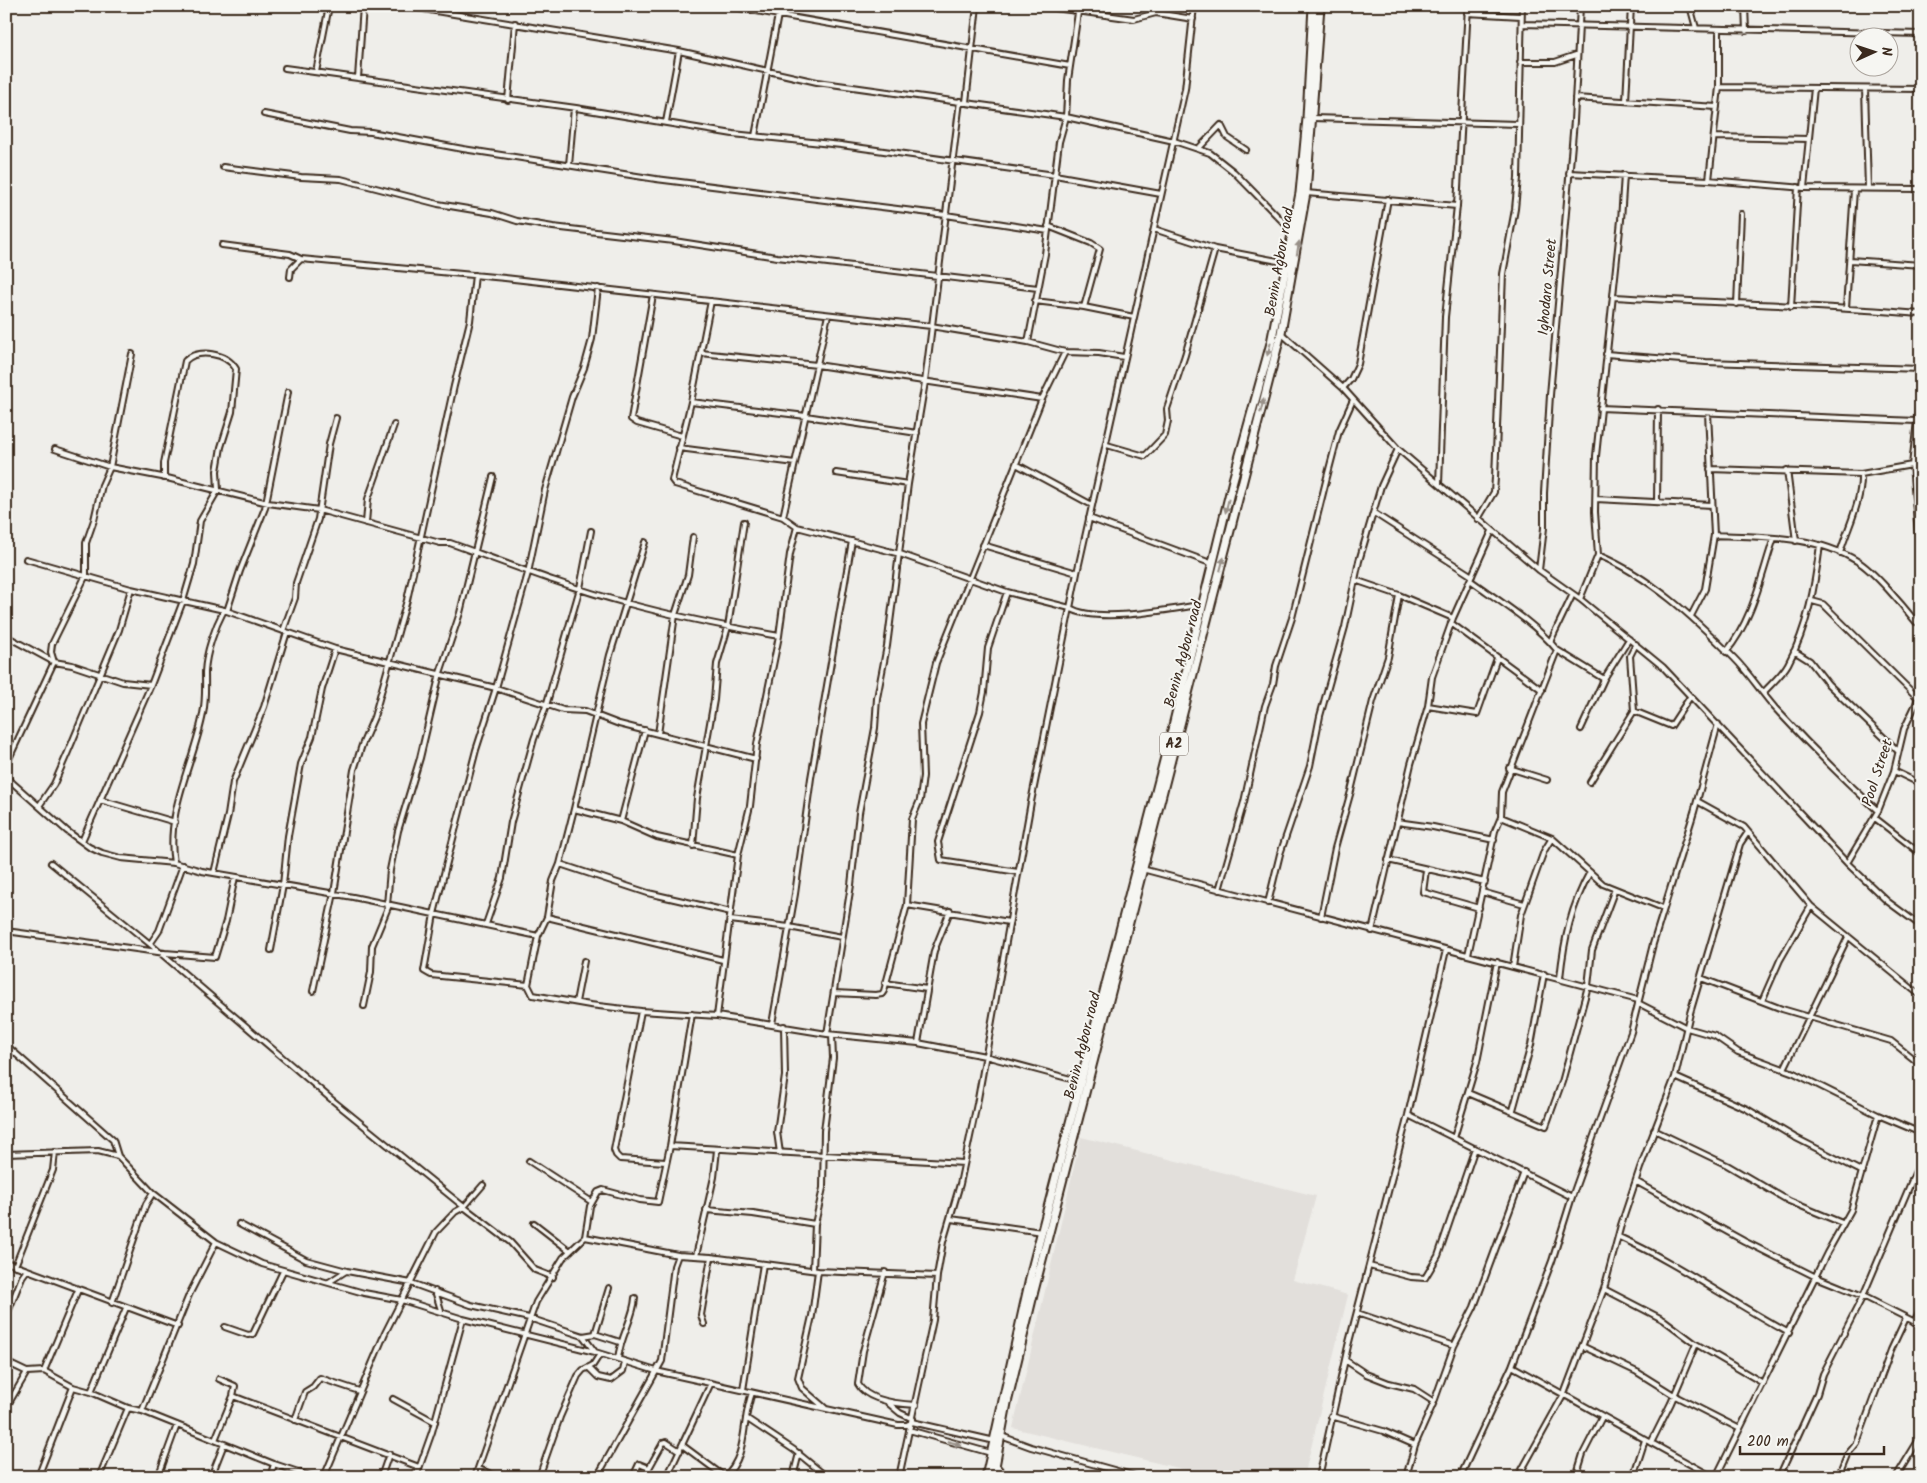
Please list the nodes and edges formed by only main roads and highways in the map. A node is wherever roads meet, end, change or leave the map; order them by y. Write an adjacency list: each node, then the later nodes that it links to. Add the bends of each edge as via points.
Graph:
1 (1313, 6): 3 (highway, Benin Agbor road / A2, one-way to 3, via 1300,193 1271,343)
2 (1320, 6): 4 (highway, Benin Agbor road / A2, one-way to 2, via 1281,333 1306,194)
3 (1233, 480): 4 (highway); 5 (highway, Benin Agbor road / A2, one-way to 5, via 1042,1232)
4 (1243, 482): 5 (highway, Benin Agbor road / A2, one-way to 4)
5 (998, 1440): 6 (highway, Benin Agbor road / A2)
6 (994, 1454): 7 (highway, Benin Agbor road / A2); 8 (highway, Benin Agbor road / A2)
7 (986, 1477)
8 (993, 1477)

